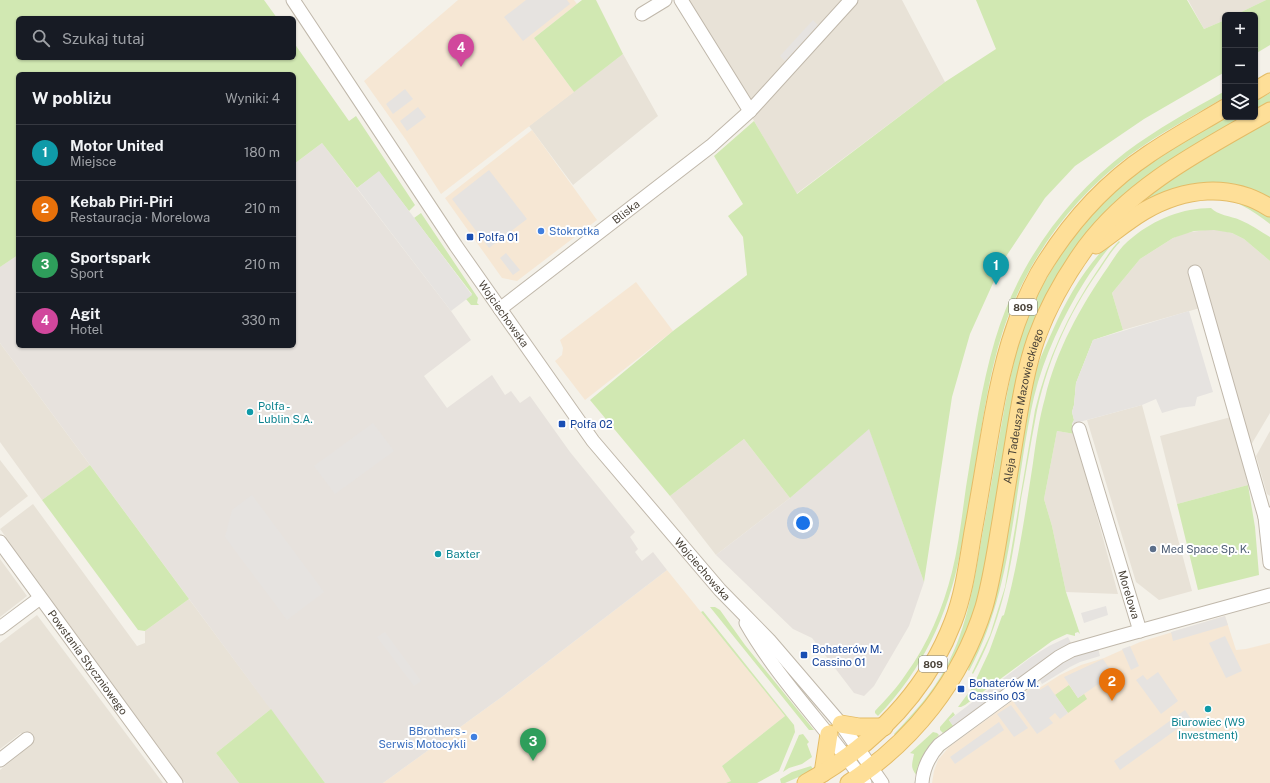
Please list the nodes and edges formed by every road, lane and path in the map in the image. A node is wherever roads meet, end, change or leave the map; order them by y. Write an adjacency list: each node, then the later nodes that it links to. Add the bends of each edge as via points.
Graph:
1 (293, 0): 14 (street, Wojciechowska)
2 (665, 0): 5 (street)
3 (682, 0): 9 (street)
4 (850, 0): 9 (street, Bliska)
5 (642, 14)
6 (1270, 82): 7 (main road)
7 (1258, 88)
8 (1222, 110): 23 (main road, 809, via 1148,154 1115,181 1074,223 1039,274 1019,316 1002,370 967,568 953,621 945,643 924,678)
9 (750, 111): 14 (street, Bliska, via 711,146)
10 (1270, 111): 12 (main road, Aleja Tadeusza Mazowieckiego / 809, via 1189,158 1148,186 1113,216)
11 (1270, 208): 12 (main road, via 1245,196 1218,190 1179,197 1143,212)
12 (1078, 258): 29 (main road, Aleja Tadeusza Mazowieckiego / 809, via 1052,303 1032,354 1020,402 992,576 971,641 951,679 928,712 898,745)
13 (1195, 272): 16 (street)
14 (500, 309): 24 (street, Wojciechowska, via 593,441 720,590 779,651)
15 (1079, 429): 22 (street, Morelowa)
16 (1267, 516): 18 (street)
17 (0, 542): 20 (street, Powstania Styczniowego)
18 (1270, 563)
19 (1270, 596): 22 (street, Morelowa)
20 (40, 598): 21 (street); 30 (street, Powstania Styczniowego)
21 (0, 628)
22 (1140, 631): 33 (street, via 1072,650 1059,657 938,745 924,769)
23 (884, 727): 24 (main road); 26 (main road, 809)
24 (835, 729): 26 (street, Wojciechowska); 28 (main road)
25 (27, 739): 27 (street)
26 (853, 753): 28 (main road, 809); 29 (street, Wojciechowska)
27 (0, 760)
28 (823, 773): 31 (main road, 809)
29 (861, 777): 32 (street, Wojciechowska)
30 (176, 783)
31 (806, 783)
32 (882, 783)
33 (922, 783)

